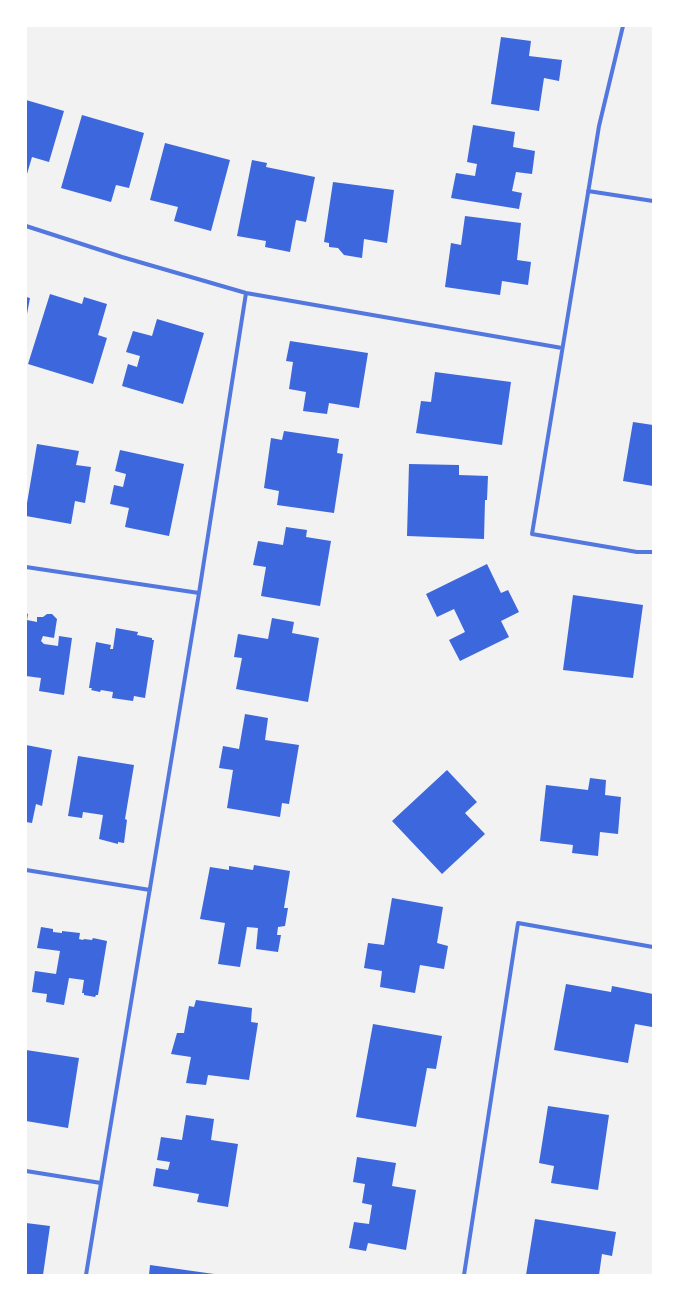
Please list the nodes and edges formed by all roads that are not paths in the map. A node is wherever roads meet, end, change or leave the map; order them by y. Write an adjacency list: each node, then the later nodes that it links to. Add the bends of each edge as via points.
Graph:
1 (623, 26): 2 (street, via 599,126)
2 (588, 191): 3 (street); 6 (street)
3 (653, 201)
4 (26, 226): 5 (street)
5 (246, 293): 6 (street); 9 (street)
6 (562, 348): 7 (street, via 532,534 637,552)
7 (653, 552)
8 (26, 567): 9 (street)
9 (199, 593): 11 (street)
10 (26, 870): 11 (street)
11 (150, 890): 14 (street)
12 (653, 948): 16 (street, via 518,923)
13 (26, 1171): 14 (street)
14 (101, 1182): 15 (street)
15 (86, 1275)
16 (464, 1275)

